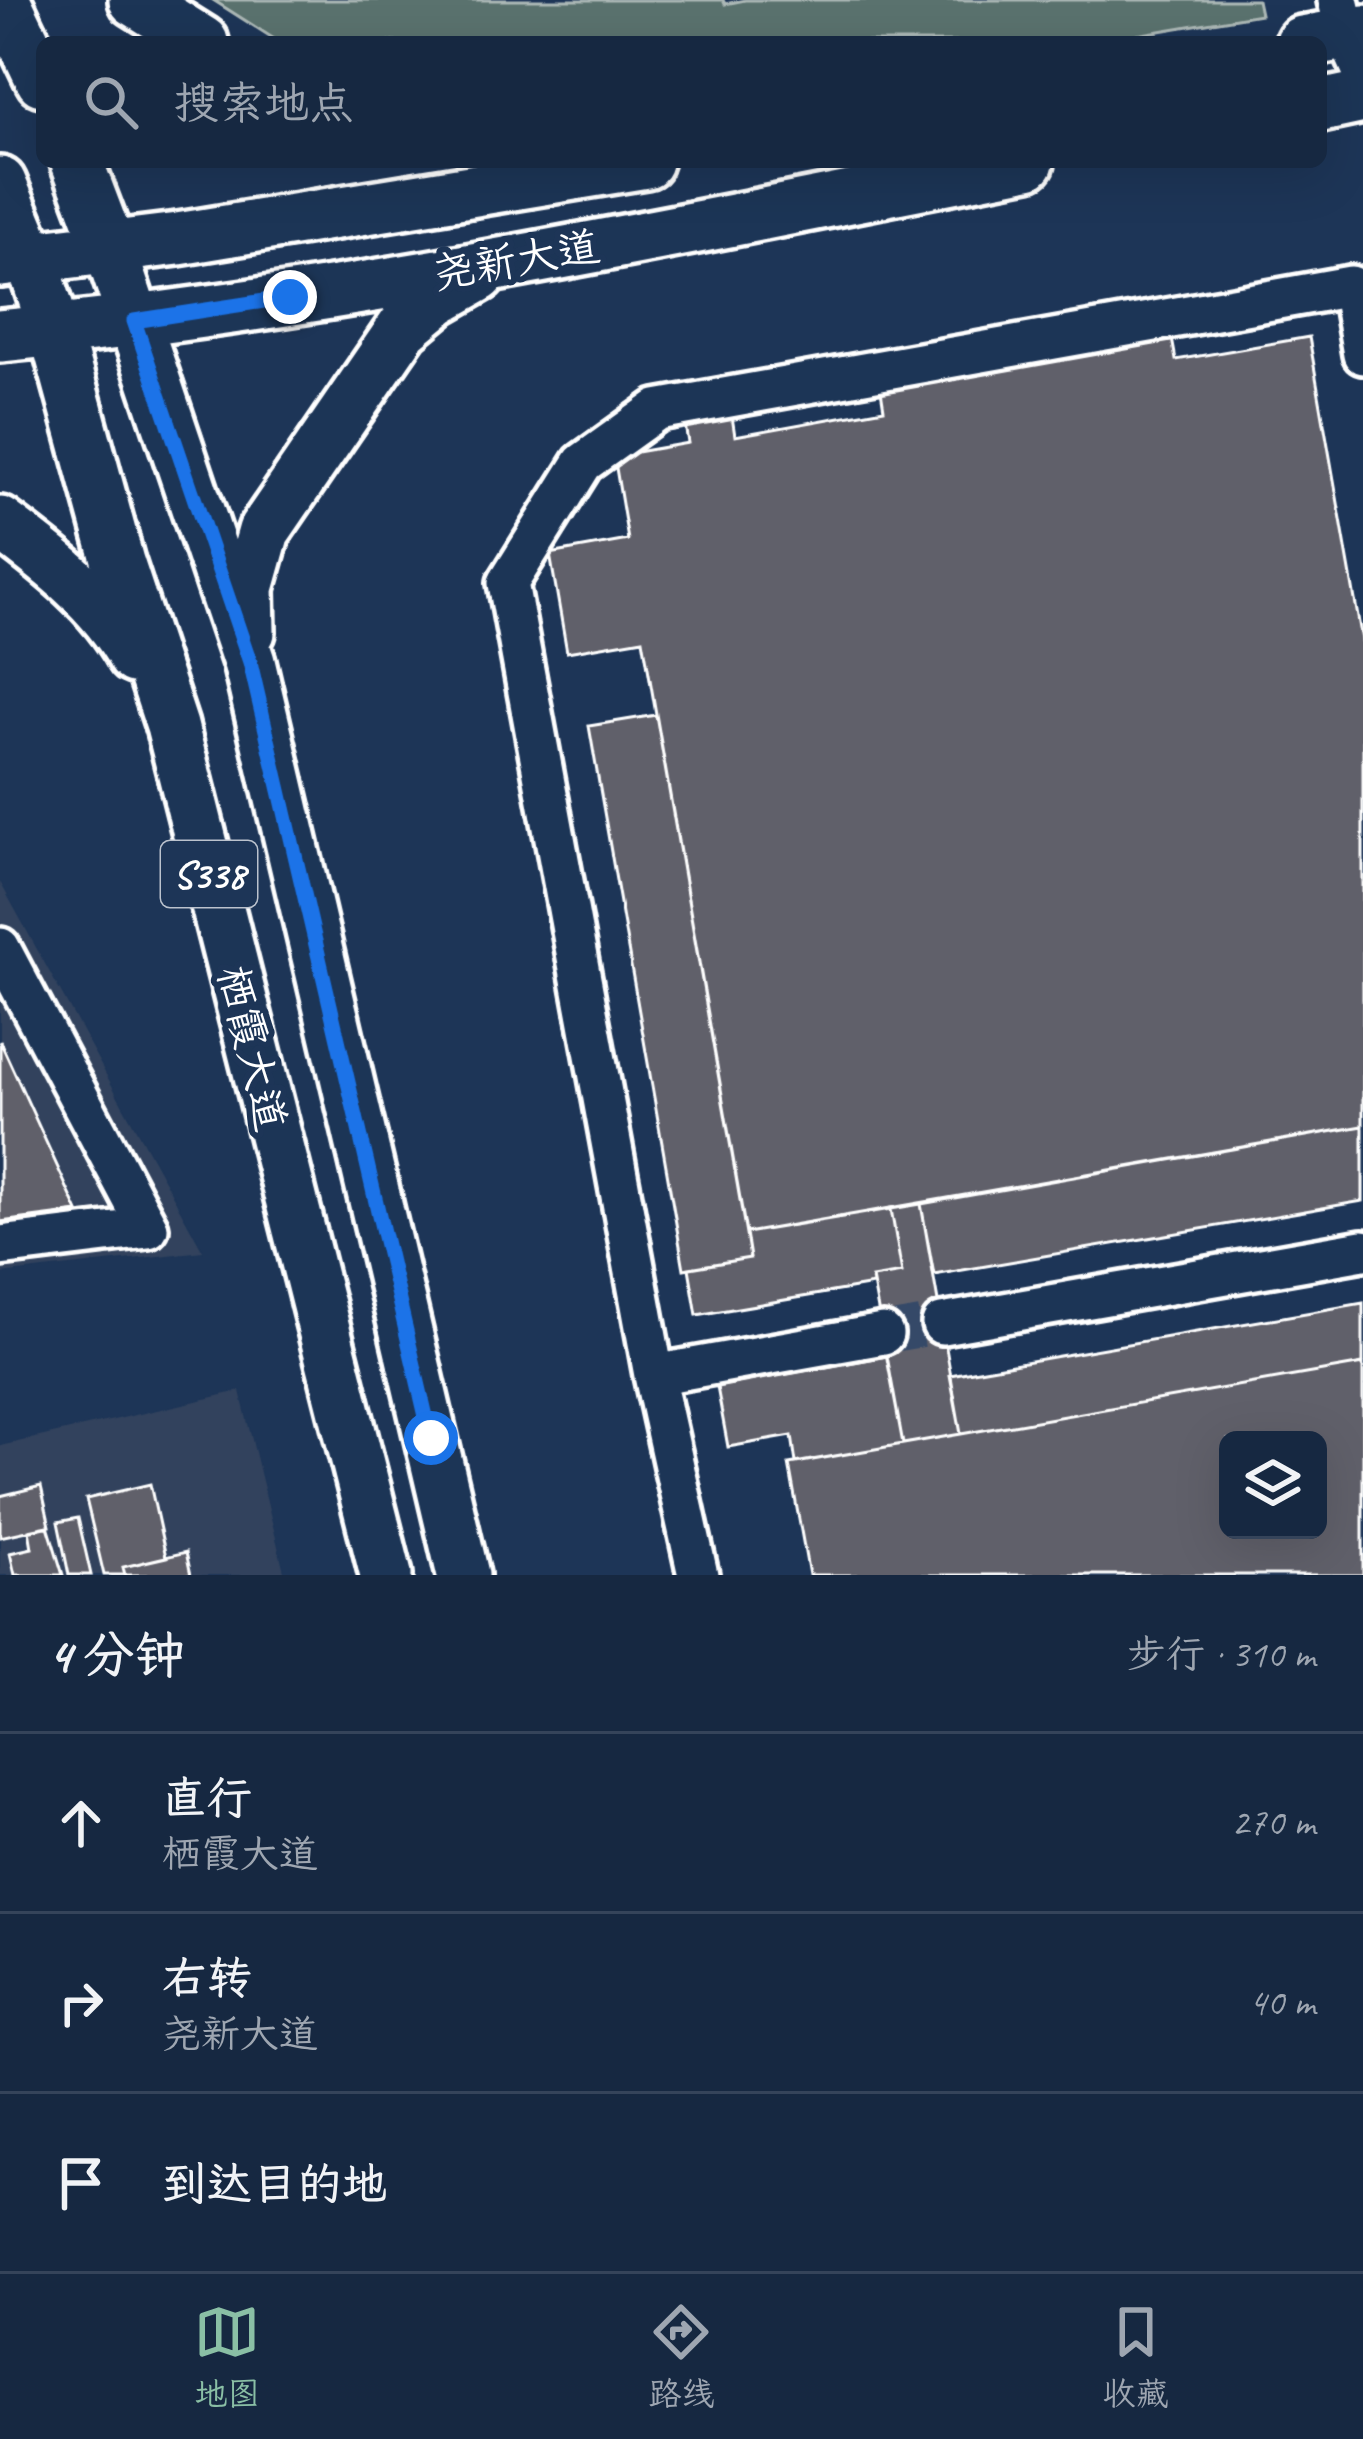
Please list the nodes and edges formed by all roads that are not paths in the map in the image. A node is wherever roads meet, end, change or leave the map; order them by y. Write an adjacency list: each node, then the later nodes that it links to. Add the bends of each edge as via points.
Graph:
1 (4, 0): 4 (main road)
2 (135, 0): 3 (main road)
3 (192, 36)
4 (36, 67)
5 (1363, 98): 6 (main road)
6 (1327, 105)
7 (78, 168): 13 (main road, 栖霞大道 / S338)
8 (433, 168): 12 (main road)
9 (606, 168): 12 (main road, 尧新大道)
10 (997, 168): 15 (main road, 尧新大道)
11 (0, 182): 14 (main road, 栖霞大道 / S338)
12 (492, 185): 13 (main road, 尧新大道)
13 (110, 248): 14 (main road, 尧新大道); 16 (main road, 栖霞大道 / S338)
14 (16, 260): 17 (main road, 栖霞大道 / S338)
15 (505, 262): 16 (main road, 尧新大道); 21 (main road, via 403,328 264,531 248,588)
16 (134, 321): 17 (main road, 尧新大道); 21 (main road, 栖霞大道 / S338)
17 (55, 331): 18 (main road, 尧新大道); 22 (main road, 栖霞大道 / S338)
18 (0, 336)
19 (1363, 354): 28 (lane, via 1351,286 657,410 583,463 508,583)
20 (0, 523): 22 (main road, via 119,630)
21 (250, 662): 30 (main road, 栖霞大道 / S338)
22 (172, 726): 29 (main road, 栖霞大道 / S338)
23 (0, 948): 24 (lane, via 148,1228)
24 (0, 1246)
25 (1363, 1250): 26 (lane)
26 (942, 1324)
27 (883, 1334): 28 (lane)
28 (654, 1375): 31 (lane)
29 (386, 1575)
30 (463, 1575)
31 (698, 1575)

